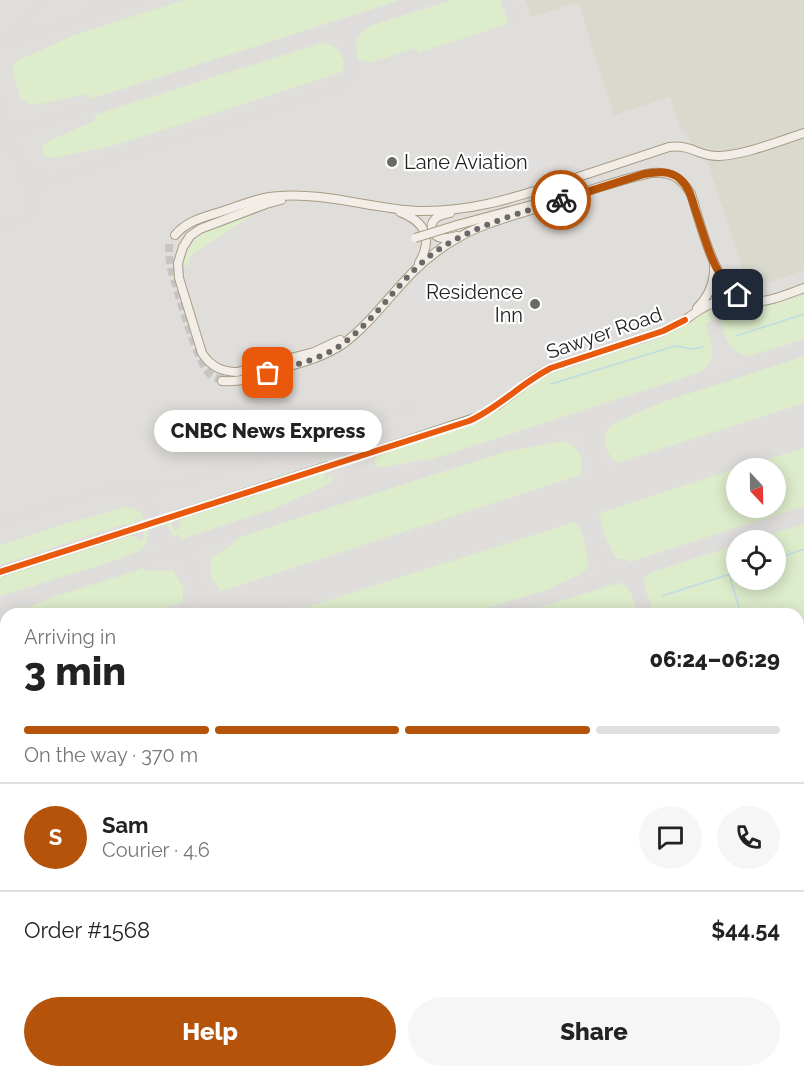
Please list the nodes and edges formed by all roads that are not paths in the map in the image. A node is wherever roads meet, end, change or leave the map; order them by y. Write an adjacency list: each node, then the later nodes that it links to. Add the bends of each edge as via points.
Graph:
1 (804, 133): 4 (main road, via 717,156 680,145 669,147)
2 (579, 195): 6 (main road); 8 (main road, bridge); 9 (main road, via 651,173 674,175 691,194)
3 (311, 197): 5 (main road); 7 (main road, via 260,199 191,221); 13 (main road, via 273,201 205,226 190,236 178,263 178,278 205,357 218,368 237,372 314,352 347,337)
4 (480, 206): 5 (main road, via 432,211); 6 (main road, via 442,215 432,224 441,238)
5 (390, 208): 10 (main road, via 411,217 426,235 426,249)
6 (465, 234): 10 (main road)
7 (175, 235)
8 (415, 238)
9 (714, 261): 12 (main road, via 728,288); 14 (main road, via 712,287)
10 (413, 272): 13 (main road)
11 (804, 288): 12 (main road)
12 (750, 301): 14 (main road, via 717,301)
13 (371, 319): 15 (main road, via 323,355 247,380)
14 (685, 320): 16 (street, Sawyer Road, via 551,368 477,417)
15 (222, 381)
16 (373, 452)
17 (328, 466): 18 (street)
18 (174, 516)
19 (137, 528): 20 (street)
20 (0, 572)

